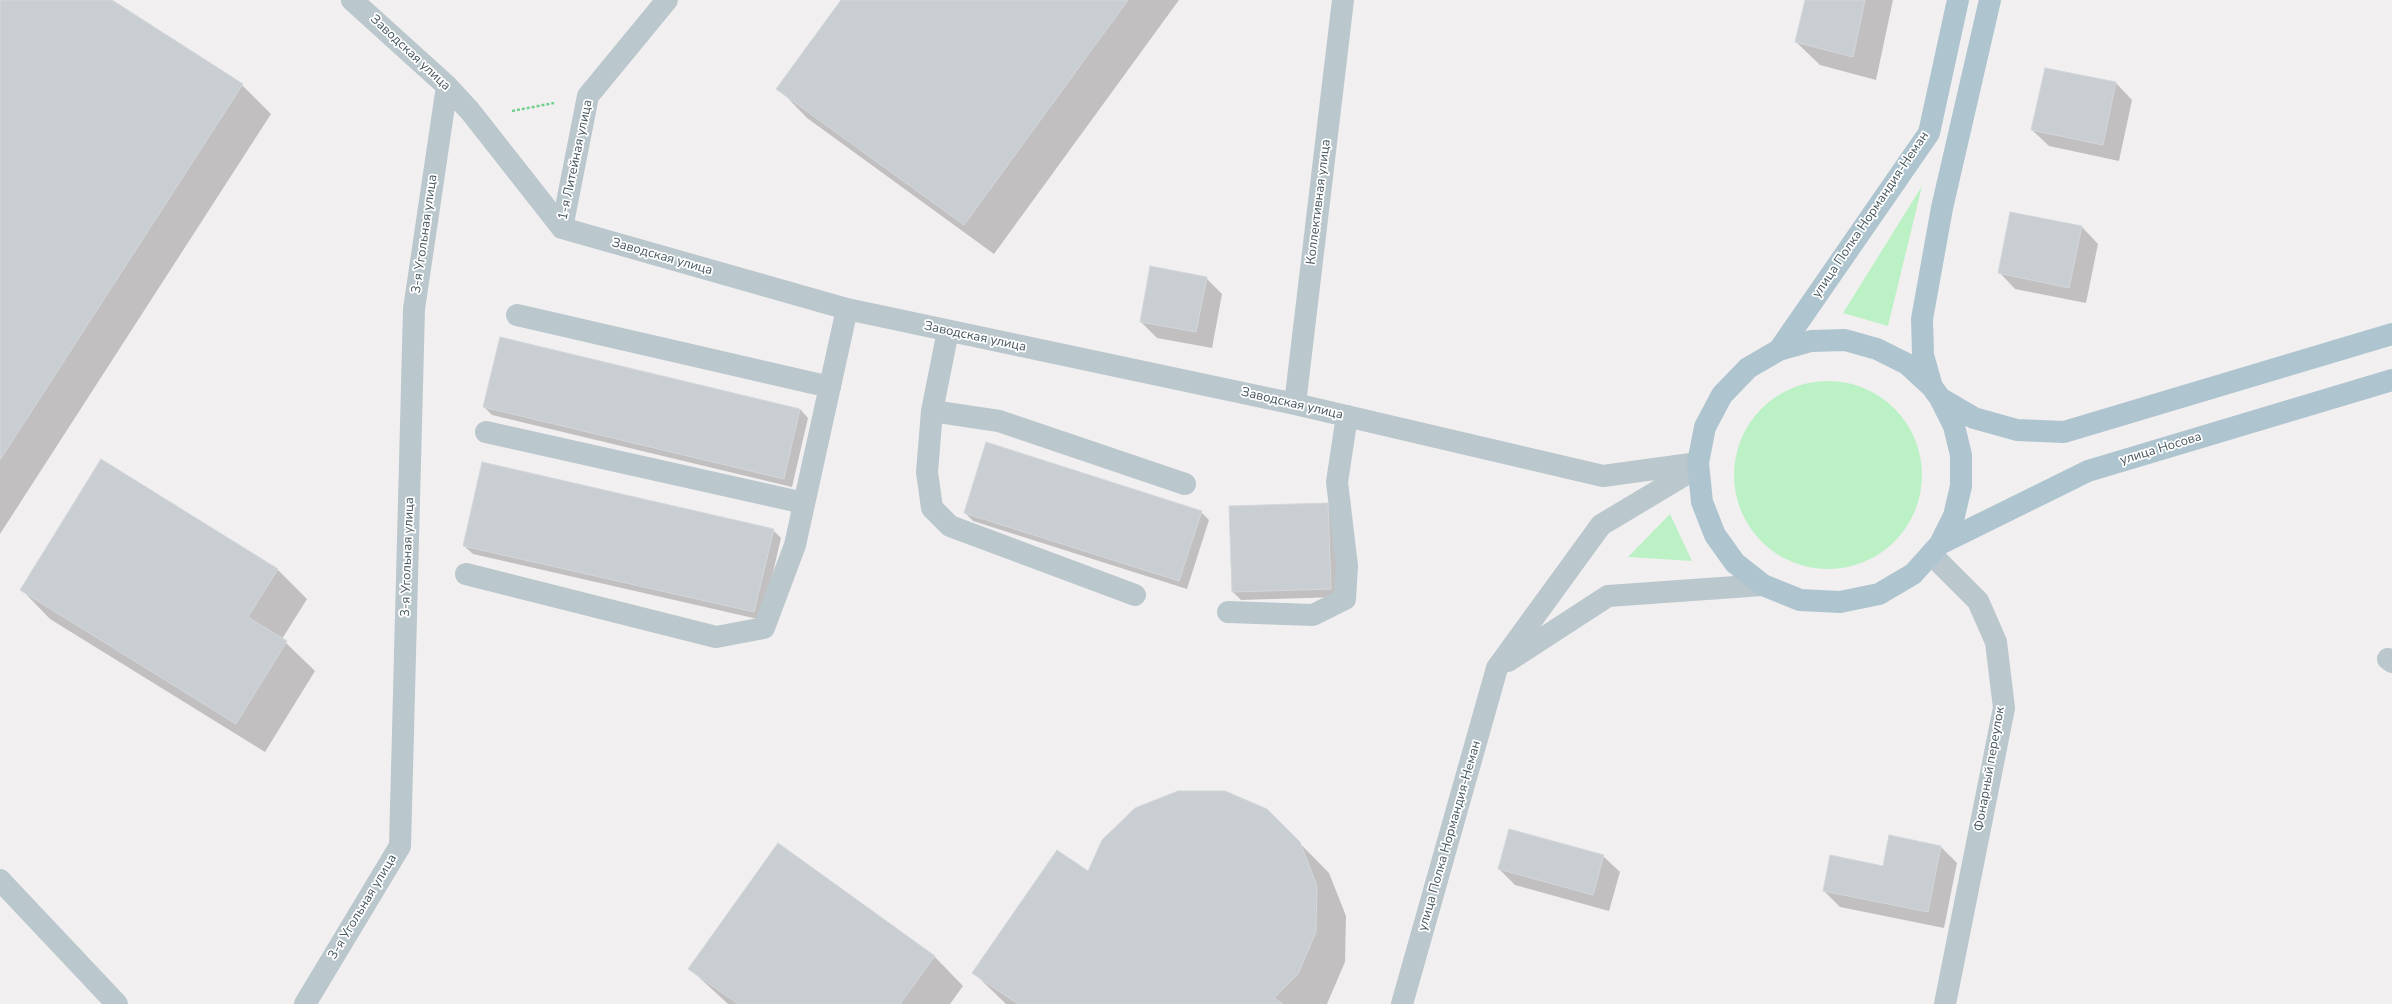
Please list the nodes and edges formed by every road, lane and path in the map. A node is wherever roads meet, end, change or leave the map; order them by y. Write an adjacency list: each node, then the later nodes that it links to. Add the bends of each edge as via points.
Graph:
1 (352, 0): 6 (street, Заводская улица)
2 (667, 0): 7 (street, 1-я Литейная улица)
3 (1343, 0): 18 (street, Коллективная улица)
4 (1958, 0): 14 (main road, улица Полка Нормандия-Неман, via 1929,133)
5 (1990, 0): 17 (main road, via 1942,208 1922,319 1923,355)
6 (447, 86): 9 (street, Заводская улица, via 470,111); 33 (street, 3-я Угольная улица, via 414,309 400,846)
7 (588, 96): 8 (path); 9 (street, 1-я Литейная улица)
8 (511, 111)
9 (562, 228): 10 (street, Заводская улица)
10 (847, 309): 12 (street, Заводская улица); 16 (street)
11 (517, 315): 16 (street)
12 (948, 331): 18 (street, Заводская улица); 19 (street)
13 (2392, 334): 17 (main road, via 2064,432 2017,430 1974,418)
14 (1779, 350): 17 (main road, via 1811,341 1845,340 1877,349 1907,364); 22 (main road, via 1748,368 1722,395 1706,427)
15 (2392, 380): 25 (main road, улица Носова, via 2088,471)
16 (830, 387): 24 (street)
17 (1936, 393): 25 (main road, via 1954,426 1961,455 1961,486 1954,516)
18 (1295, 404): 20 (street, Заводская улица)
19 (932, 411): 23 (street, via 999,421); 28 (street, via 927,472 932,508 950,526)
20 (1347, 416): 22 (street, Заводская улица, via 1603,476); 29 (street, via 1337,482 1347,566 1345,599 1314,615)
21 (486, 432): 24 (street)
22 (1698, 465): 27 (main road, via 1702,502 1715,535 1736,563); 30 (street, улица Полка Нормандия-Неман, via 1601,525)
23 (1185, 484)
24 (804, 503): 26 (street, via 795,545 764,628 716,637)
25 (1936, 549): 27 (main road, via 1913,574 1879,594 1840,602 1800,600); 35 (street, Фонарный переулок, via 1978,601 1996,642 2004,708)
26 (466, 574)
27 (1763, 585): 30 (street, via 1608,596)
28 (1136, 595)
29 (1228, 612)
30 (1498, 668): 34 (street, улица Полка Нормандия-Неман)
31 (0, 880): 32 (street)
32 (117, 1004)
33 (304, 1004)
34 (1402, 1004)
35 (1945, 1004)

